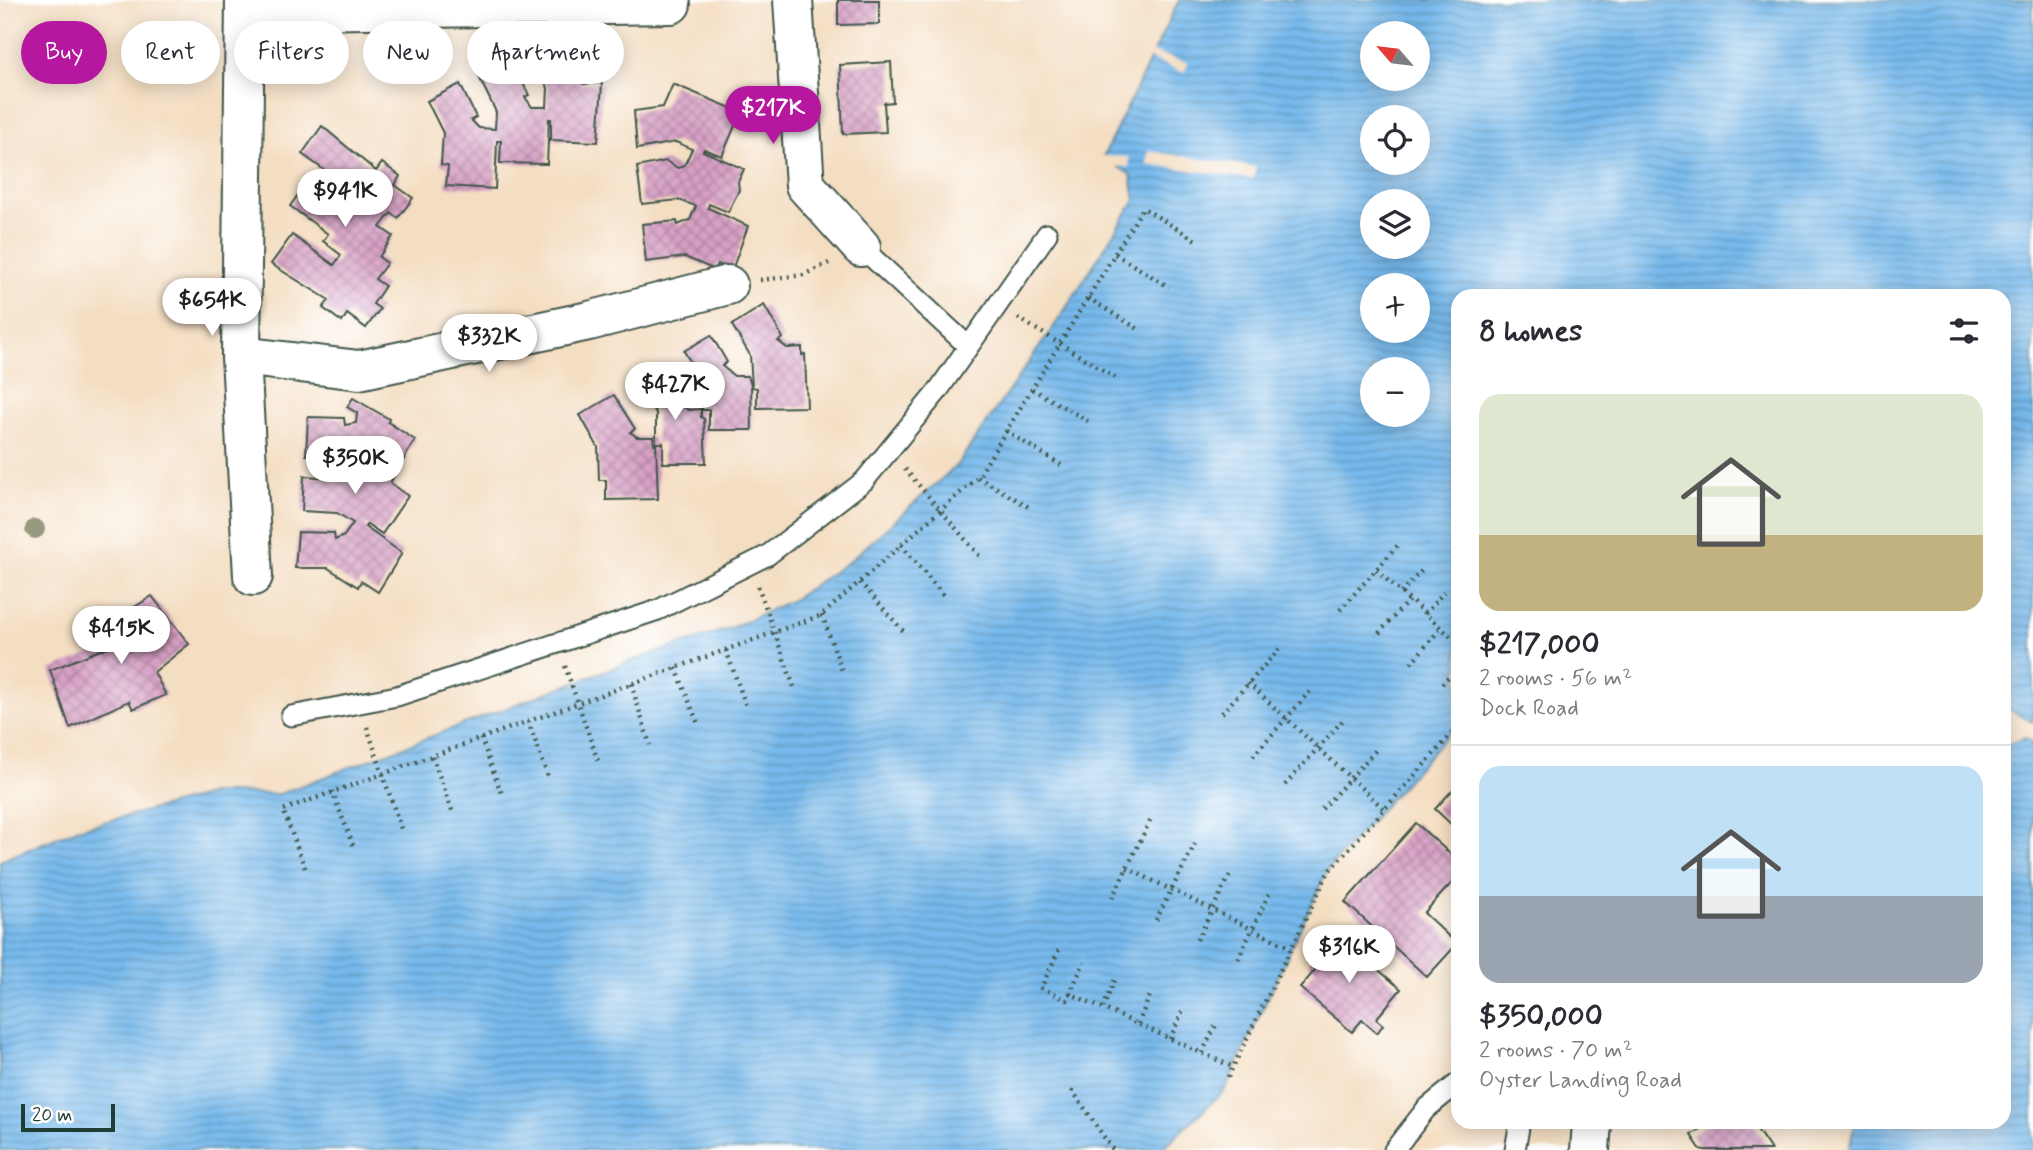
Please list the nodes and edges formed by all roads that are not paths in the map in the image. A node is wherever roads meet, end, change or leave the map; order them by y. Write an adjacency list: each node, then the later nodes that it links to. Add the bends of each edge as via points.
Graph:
1 (793, 0): 5 (street, via 805,185)
2 (671, 4): 3 (street)
3 (245, 5): 8 (street)
4 (1047, 234): 7 (lane)
5 (861, 247): 7 (lane)
6 (728, 285): 8 (street, via 576,324 359,370)
7 (968, 346): 10 (lane, via 937,392 864,481 768,555 658,610 397,696)
8 (241, 355): 9 (street)
9 (253, 576)
10 (291, 716)
11 (1451, 1089): 14 (lane, via 1426,1109)
12 (1519, 1129): 15 (lane)
13 (1592, 1129): 16 (street)
14 (1394, 1150)
15 (1515, 1150)
16 (1590, 1150)

